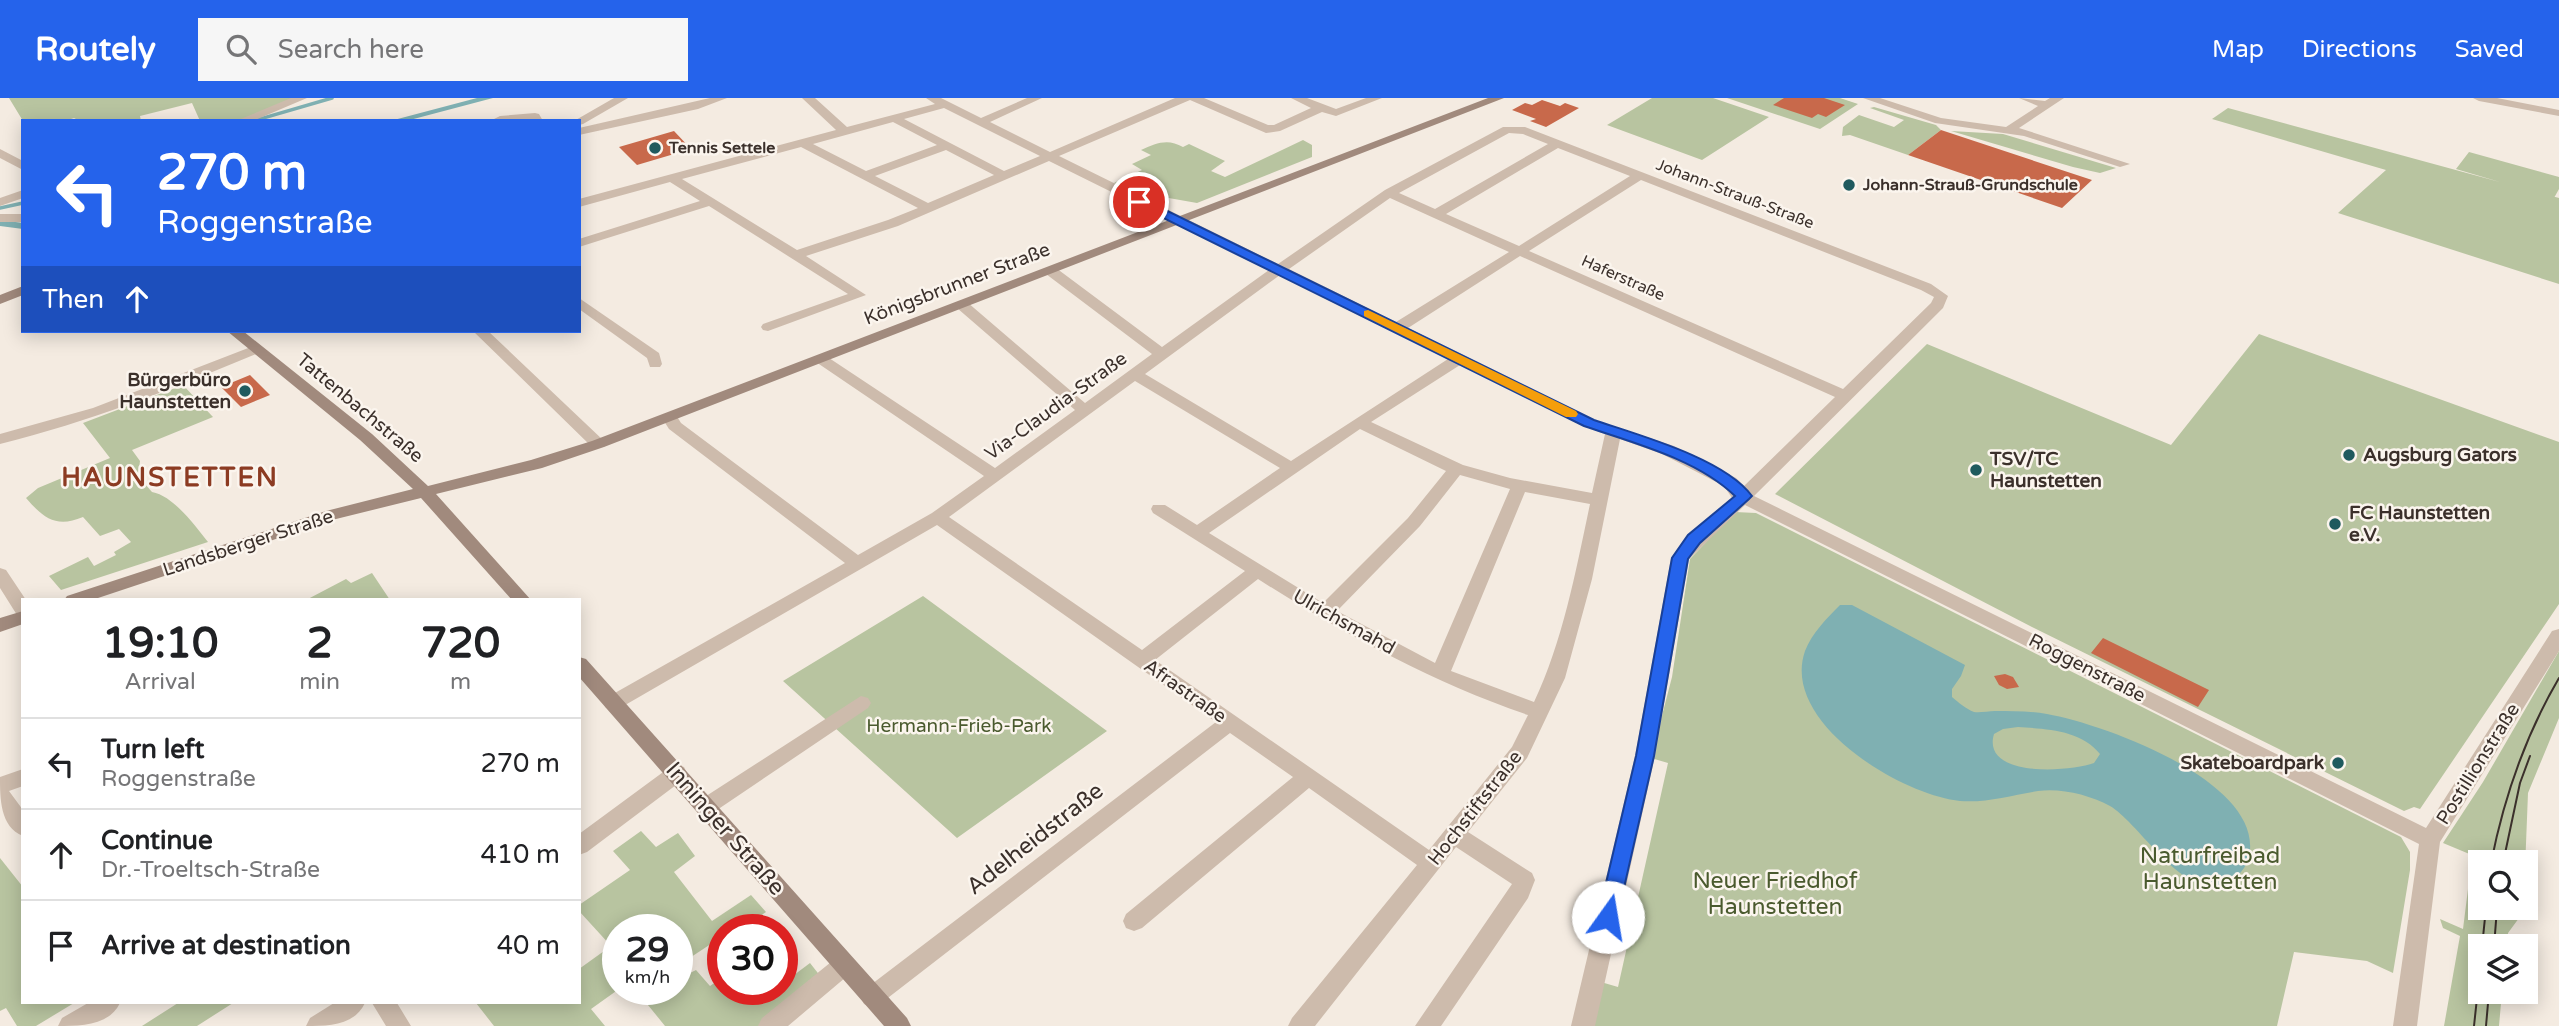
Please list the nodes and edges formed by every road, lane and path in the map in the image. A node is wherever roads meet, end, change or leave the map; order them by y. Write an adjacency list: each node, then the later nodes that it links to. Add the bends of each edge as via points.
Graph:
1 (301, 98): 20 (street)
2 (622, 98): 25 (street)
3 (721, 98): 26 (street)
4 (808, 98): 29 (street)
5 (932, 98): 16 (street, Roggenstraße)
6 (1036, 98): 24 (street)
7 (1185, 98): 34 (street)
8 (1194, 98): 18 (street, via 1266,129 1276,129)
9 (1297, 98): 18 (street)
10 (1376, 98): 18 (street, via 1336,113)
11 (1498, 98): 50 (main road, Königsbrunner Straße)
12 (1869, 98): 28 (street, via 1939,121)
13 (2025, 98): 17 (street)
14 (2058, 98): 17 (street)
15 (2479, 98): 19 (street)
16 (944, 105): 23 (street); 24 (street, Roggenstraße)
17 (2046, 105): 28 (street)
18 (1321, 108)
19 (2559, 113)
20 (247, 119)
21 (500, 119): 22 (street, via 529,115)
22 (536, 119)
23 (895, 119): 29 (street); 32 (street)
24 (979, 123): 34 (street, Roggenstraße)
25 (581, 127)
26 (581, 128)
27 (1514, 128): 31 (street, Johann-Strauß-Straße); 41 (street, Via-Claudia-Straße)
28 (2010, 129): 35 (street)
29 (845, 132): 30 (street)
30 (803, 143): 37 (street); 40 (street)
31 (1557, 144): 39 (street, Johann-Strauß-Straße); 47 (street)
32 (947, 146): 37 (street); 38 (street)
33 (0, 153): 36 (street)
34 (1045, 156): 38 (street); 50 (street, Roggenstraße)
35 (2124, 163)
36 (21, 165)
37 (865, 175): 46 (street)
38 (1003, 175): 46 (street)
39 (1639, 176): 52 (street); 70 (street, Johann-Strauß-Straße, via 1941,296 1938,306)
40 (672, 178): 44 (street); 45 (street)
41 (1389, 193): 47 (street, Haferstraße); 54 (street, Via-Claudia-Straße)
42 (21, 195): 43 (street)
43 (0, 202)
44 (581, 202)
45 (710, 202): 51 (street); 53 (street)
46 (928, 208): 53 (street)
47 (1436, 214): 52 (street, Haferstraße)
48 (0, 218): 49 (street)
49 (21, 218)
50 (1180, 221): 54 (street, Roggenstraße); 55 (main road, Königsbrunner Straße)
51 (581, 242)
52 (1519, 251): 61 (street); 70 (street, Haferstraße)
53 (794, 255): 60 (street, via 859,295)
54 (1279, 269): 61 (street, Roggenstraße); 65 (street, Via-Claudia-Straße)
55 (1051, 271): 59 (main road, Königsbrunner Straße); 65 (street)
56 (21, 291): 57 (main road)
57 (0, 300)
58 (581, 303): 68 (street, via 654,356)
59 (962, 305): 66 (main road, Königsbrunner Straße); 71 (street)
60 (768, 327)
61 (1397, 328): 67 (street, Roggenstraße)
62 (237, 333): 64 (main road, Tattenbachstraße)
63 (486, 333): 76 (street)
64 (257, 349): 75 (street, via 129,400); 78 (main road, Tattenbachstraße)
65 (1162, 354): 69 (street, Via-Claudia-Straße)
66 (821, 359): 72 (main road, Königsbrunner Straße); 80 (street)
67 (1459, 359): 73 (street); 74 (street, Roggenstraße)
68 (655, 364)
69 (1135, 374): 71 (street, Via-Claudia-Straße); 77 (street)
70 (1843, 395): 83 (street)
71 (1085, 411): 80 (street, Via-Claudia-Straße)
72 (670, 418): 76 (main road, Königsbrunner Straße); 89 (street)
73 (1359, 422): 77 (street); 79 (street)
74 (1613, 433): 83 (street, Roggenstraße, via 1649,442 1688,462 1722,489); 84 (street, Hochstiftstraße)
75 (0, 439)
76 (598, 444): 82 (main road, Königsbrunner Straße)
77 (1290, 467): 88 (street)
78 (401, 468): 82 (main road, Tattenbachstraße); 85 (main road)
79 (1456, 468): 81 (street); 95 (street, via 1414,522)
80 (996, 476): 87 (street, Via-Claudia-Straße)
81 (1520, 485): 84 (street); 101 (street)
82 (426, 492): 85 (main road, Landsberger Straße); 93 (main road)
83 (1744, 496): 114 (street, Roggenstraße); 130 (street, via 1694,539 1680,558 1645,756)
84 (1601, 500): 104 (street, Hochstiftstraße, via 1555,678)
85 (379, 503): 92 (main road, Landsberger Straße)
86 (1159, 509): 88 (street, Ulrichsmahd)
87 (938, 517): 89 (street, Via-Claudia-Straße); 99 (street, Afrastraße)
88 (1197, 533): 90 (street, Ulrichsmahd)
89 (858, 564): 102 (street, Via-Claudia-Straße)
90 (1257, 571): 95 (street, Ulrichsmahd); 99 (street)
91 (0, 573): 94 (street)
92 (79, 598)
93 (520, 598)
94 (21, 607)
95 (1324, 613): 101 (street, Ulrichsmahd)
96 (21, 618): 97 (main road)
97 (0, 625)
98 (2559, 636): 114 (street, Postillionstraße)
99 (1142, 660): 105 (street, Afrastraße)
100 (581, 666): 102 (main road, Inninger Straße)
101 (1440, 673): 104 (street, Ulrichsmahd)
102 (613, 703): 106 (main road, Inninger Straße)
103 (861, 703): 111 (street)
104 (1539, 712): 113 (street, Hochstiftstraße, via 1520,752)
105 (1230, 722): 107 (street, Afrastraße); 119 (street, Adelheidstraße)
106 (677, 773): 111 (main road, Inninger Straße); 115 (street)
107 (1308, 777): 116 (street, Afrastraße); 117 (street)
108 (21, 778): 109 (street)
109 (0, 786)
110 (0, 794): 112 (street)
111 (706, 806): 118 (main road, Inninger Straße)
112 (21, 824)
113 (1455, 835): 116 (street, Hochstiftstraße); 129 (street, via 1524,880)
114 (2430, 840): 131 (street, Postillionstraße)
115 (581, 845)
116 (1432, 864): 128 (street, Hochstiftstraße)
117 (1134, 921)
118 (844, 965): 119 (main road, Inninger Straße); 126 (street)
119 (872, 997): 127 (main road, Inninger Straße)
120 (106, 1004): 123 (street)
121 (351, 1004): 124 (street)
122 (385, 1004): 125 (street)
123 (70, 1026)
124 (318, 1026)
125 (399, 1026)
126 (770, 1026)
127 (899, 1026)
128 (1300, 1026)
129 (1427, 1026)
130 (1583, 1026)
131 (2405, 1026)

